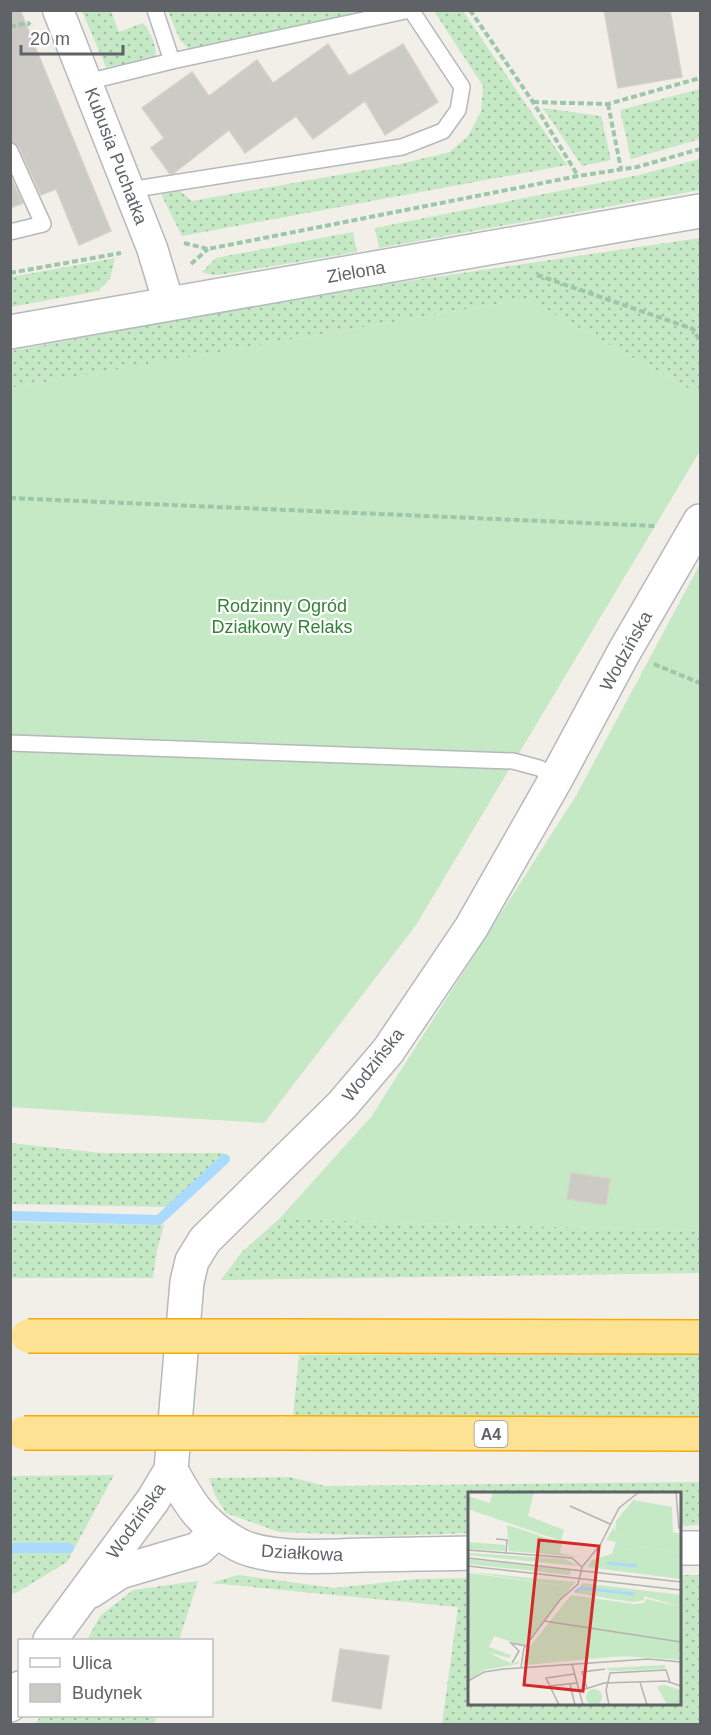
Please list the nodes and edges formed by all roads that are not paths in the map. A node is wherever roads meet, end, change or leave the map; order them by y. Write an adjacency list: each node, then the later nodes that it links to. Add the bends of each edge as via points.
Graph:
1 (58, 10): 5 (street, Kubusia Puchatka)
2 (155, 10): 4 (lane)
3 (410, 10): 4 (lane); 7 (lane, via 462,87 458,110 443,131 402,147)
4 (172, 61): 5 (lane)
5 (87, 82): 7 (street, Kubusia Puchatka)
6 (10, 151): 9 (lane, via 43,224)
7 (129, 190): 10 (street, Kubusia Puchatka)
8 (700, 211): 10 (street, Zielona)
9 (10, 232)
10 (169, 304): 11 (street, Zielona)
11 (10, 332)
12 (699, 524): 14 (street, Wodzińska)
13 (10, 742): 14 (lane, via 513,761)
14 (557, 777): 19 (street, Wodzińska, via 471,928 387,1051 342,1105 205,1240 192,1261)
15 (19, 1336): 16 (highway, bridge)
16 (700, 1336)
17 (17, 1433): 18 (highway, A4, bridge)
18 (700, 1434)
19 (171, 1470): 20 (street, Działkowa, via 192,1507); 24 (street, Wodzińska)
20 (216, 1532): 23 (street, Działkowa, via 239,1546 262,1553); 24 (street, Wodzińska, via 198,1549 120,1572)
21 (681, 1548): 22 (street)
22 (700, 1548)
23 (468, 1553)
24 (79, 1599): 25 (street, Wodzińska)
25 (51, 1639)
26 (18, 1691): 27 (street)
27 (10, 1705)

